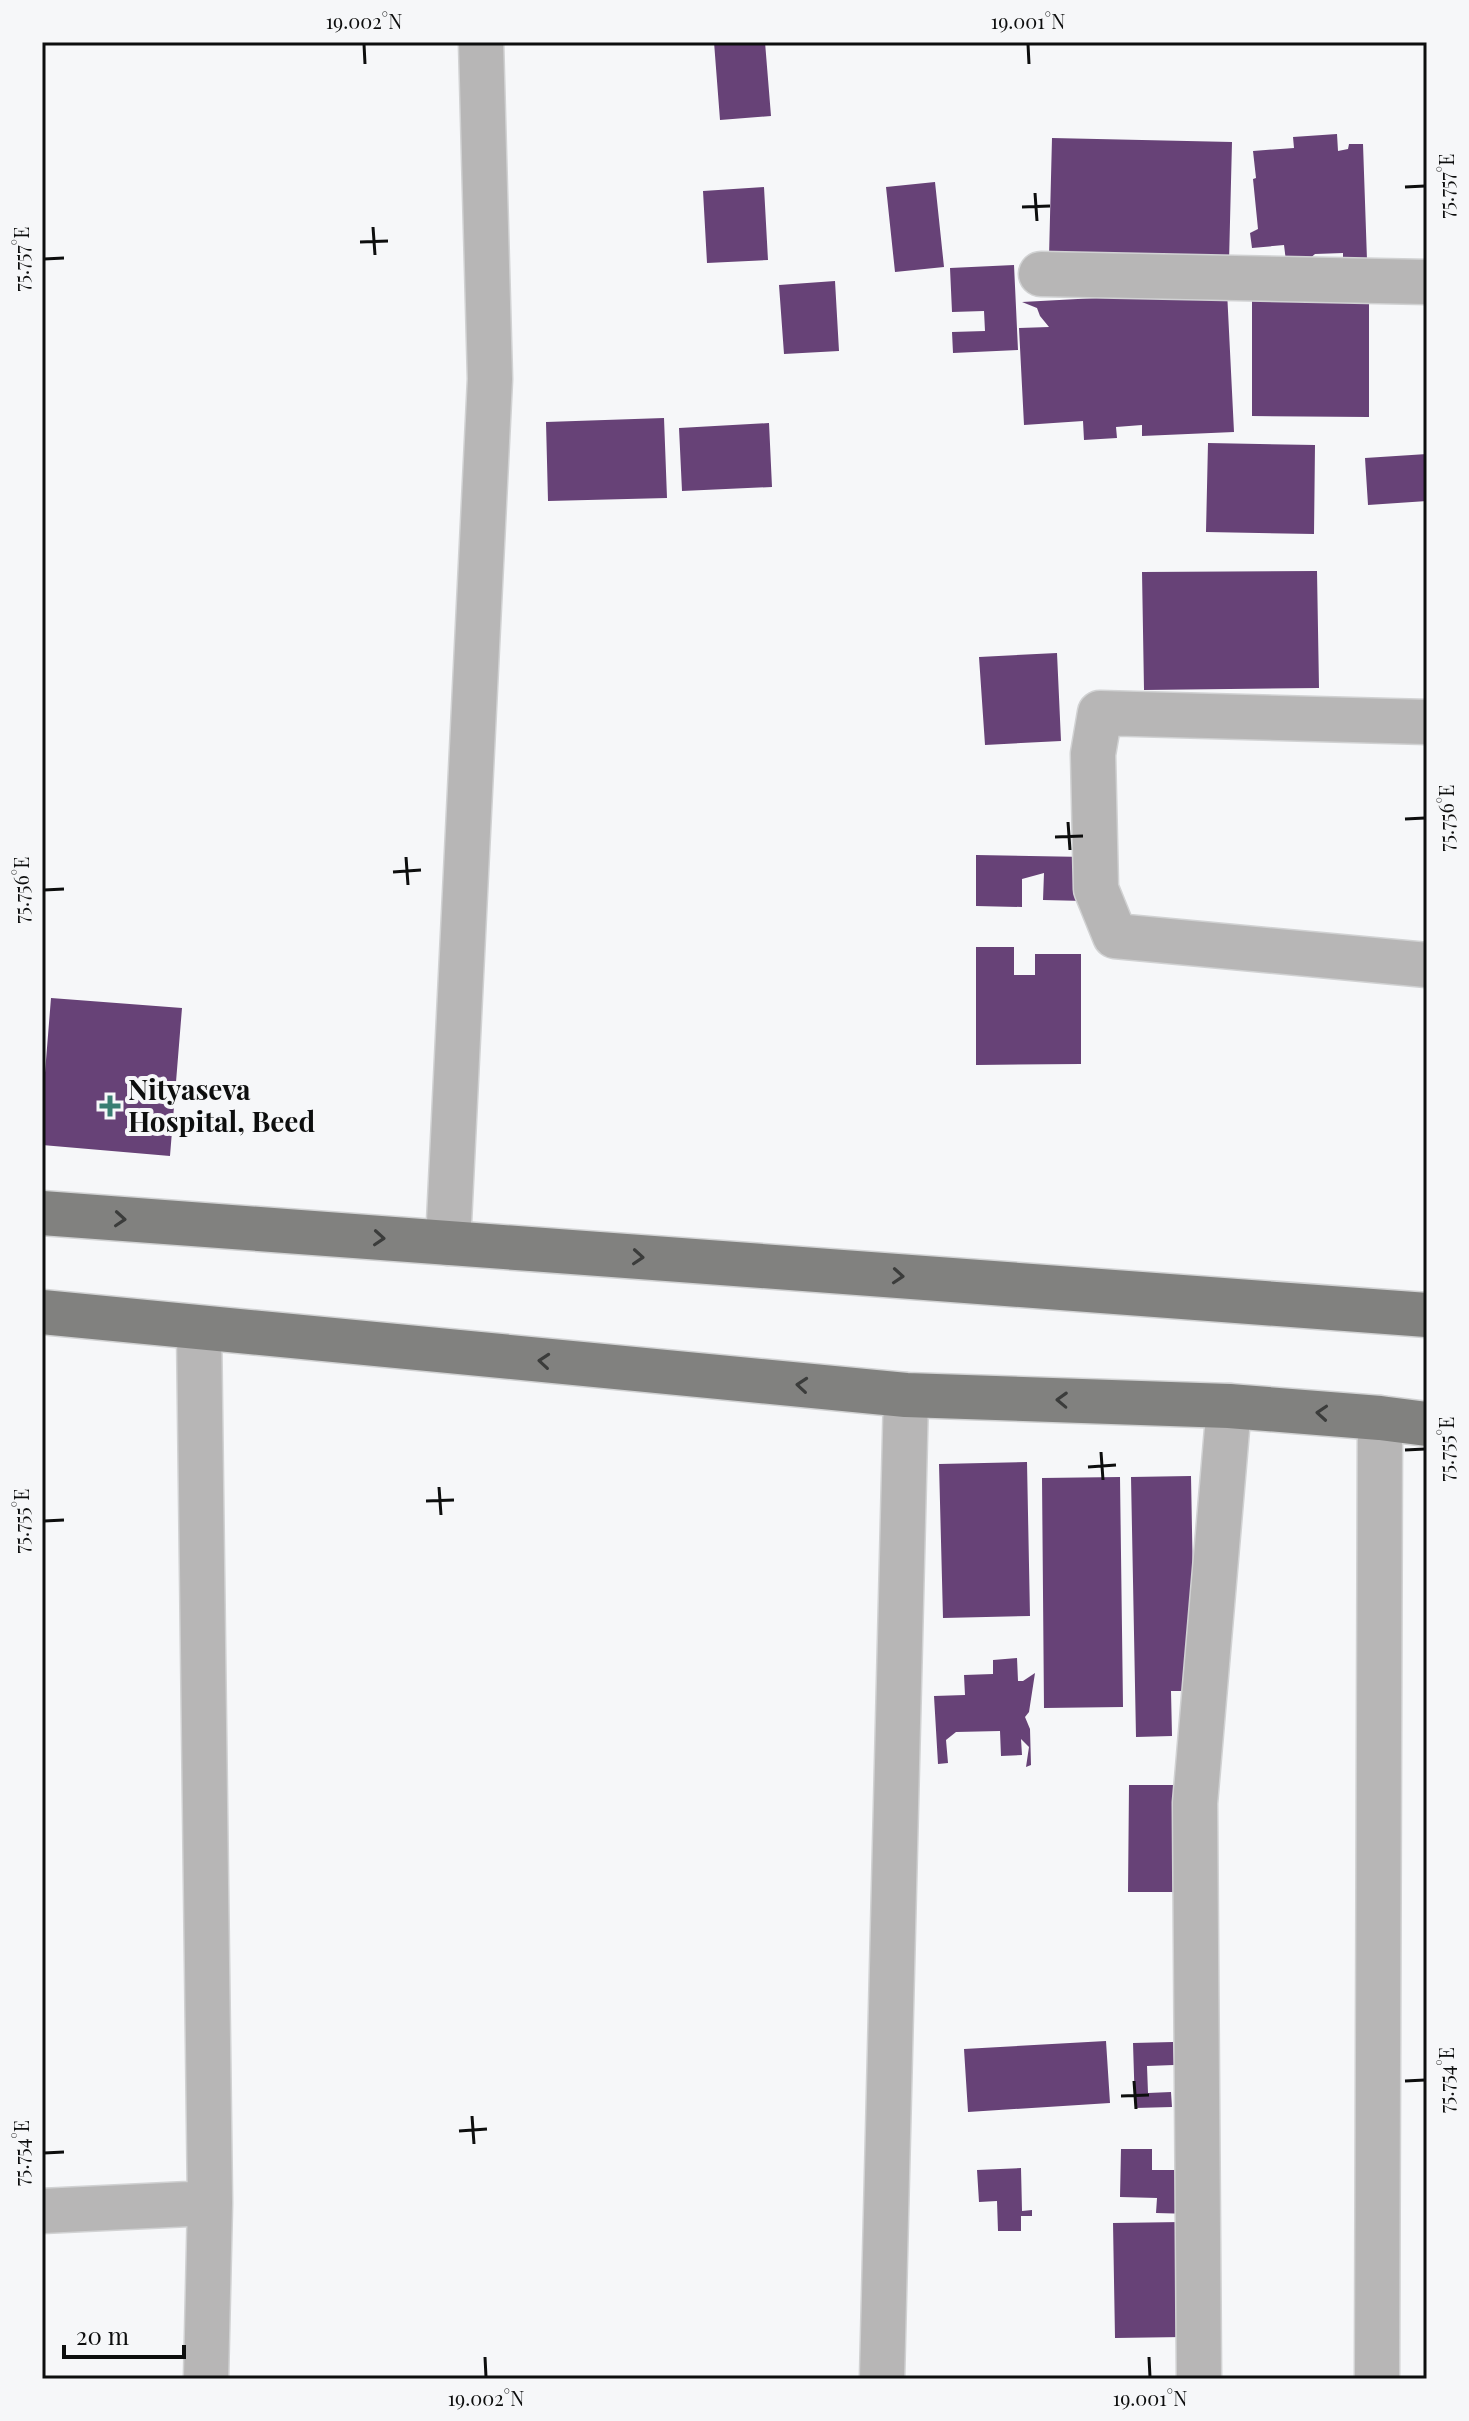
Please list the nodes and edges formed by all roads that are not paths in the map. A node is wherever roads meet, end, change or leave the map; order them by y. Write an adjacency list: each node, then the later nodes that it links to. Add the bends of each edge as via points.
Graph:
1 (481, 42): 7 (street, via 490,379)
2 (1041, 274): 3 (street)
3 (1427, 282)
4 (1427, 722): 5 (street, via 1100,713 1093,754 1096,889 1115,936)
5 (1427, 965)
6 (42, 1213): 7 (main road, one-way to 7)
7 (448, 1243): 9 (main road, one-way to 9)
8 (42, 1312): 10 (main road)
9 (1427, 1315)
10 (199, 1328): 11 (main road, one-way to 10); 15 (street)
11 (906, 1395): 12 (main road, one-way to 11); 18 (street)
12 (1229, 1406): 13 (main road, one-way to 12); 19 (street, via 1195,1803)
13 (1380, 1418): 14 (main road); 20 (street)
14 (1427, 1424)
15 (210, 2203): 16 (street); 17 (street)
16 (42, 2211)
17 (206, 2379)
18 (882, 2379)
19 (1199, 2379)
20 (1377, 2379)

